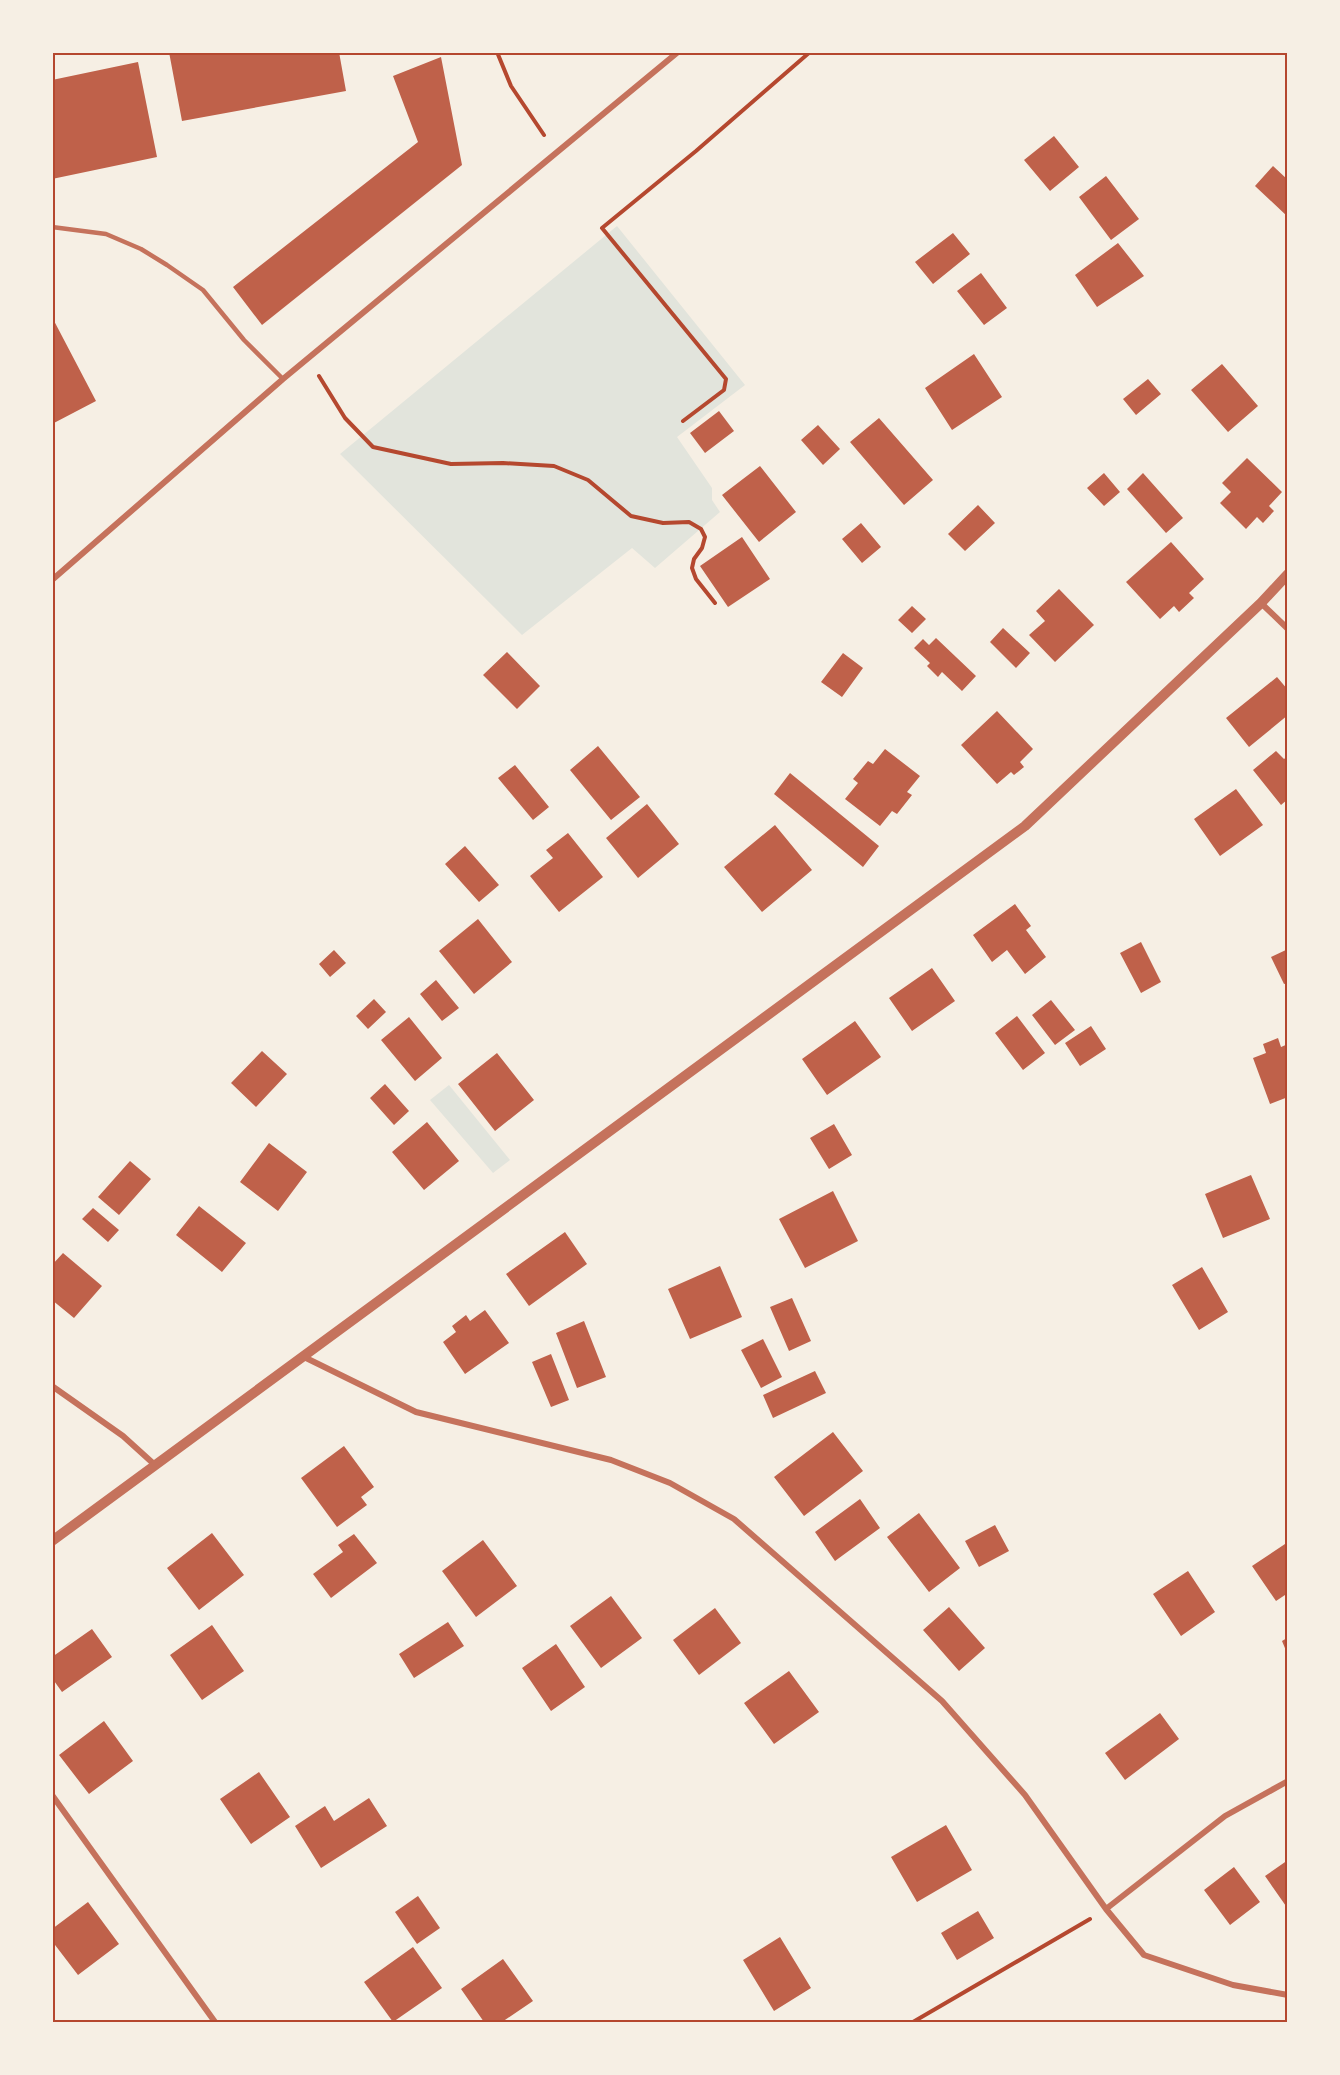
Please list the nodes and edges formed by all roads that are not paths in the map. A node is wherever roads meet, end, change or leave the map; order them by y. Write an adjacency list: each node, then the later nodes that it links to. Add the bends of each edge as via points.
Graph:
1 (678, 52): 3 (street)
2 (52, 227): 3 (lane, via 106,234 167,265 203,290)
3 (283, 379): 5 (street)
4 (1287, 574): 6 (street)
5 (52, 580)
6 (1261, 603): 7 (street); 8 (street, via 1025,825)
7 (1287, 629)
8 (304, 1357): 10 (street); 14 (street, via 416,1412 611,1460 670,1483 734,1519 942,1701 1025,1795)
9 (52, 1386): 10 (street, via 123,1436)
10 (155, 1465): 11 (street)
11 (52, 1541)
12 (1287, 1781): 14 (street, via 1225,1816)
13 (52, 1795): 16 (street)
14 (1106, 1909): 15 (street, via 1146,1956 1233,1985)
15 (1287, 1995)
16 (216, 2022)

